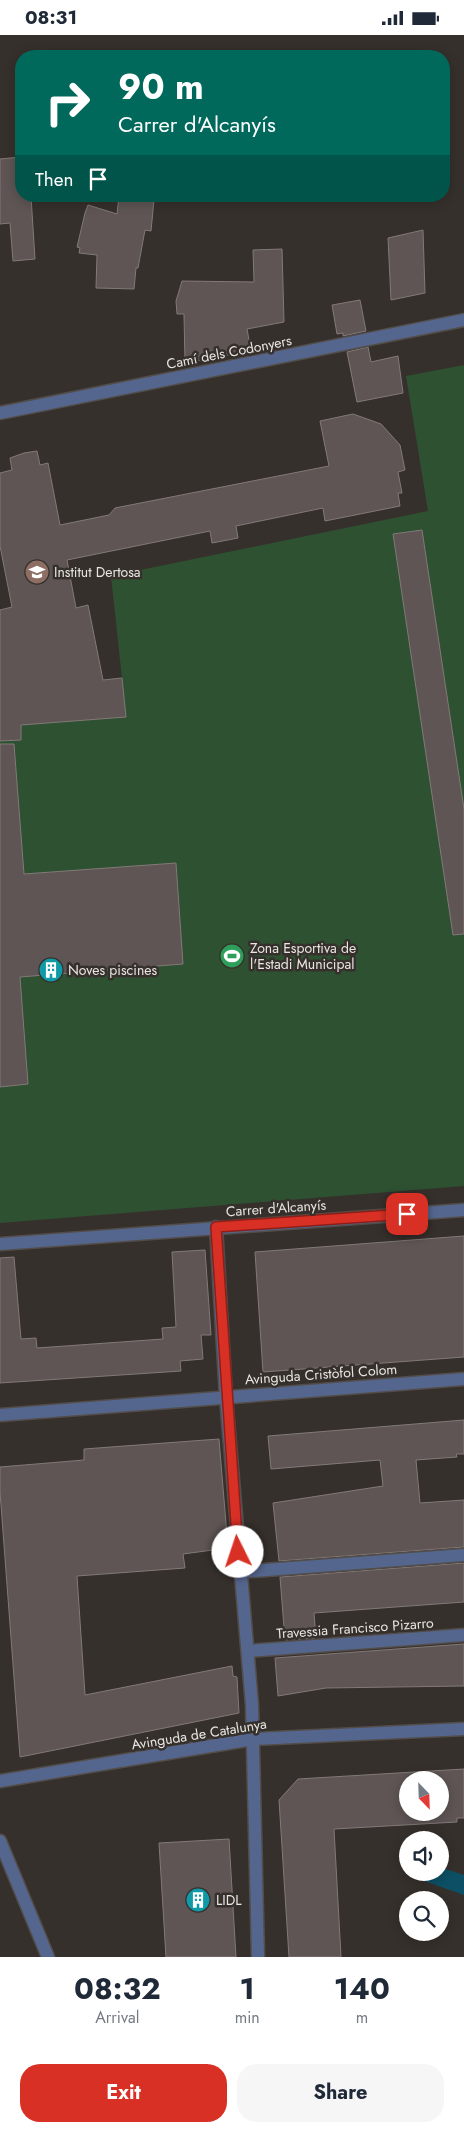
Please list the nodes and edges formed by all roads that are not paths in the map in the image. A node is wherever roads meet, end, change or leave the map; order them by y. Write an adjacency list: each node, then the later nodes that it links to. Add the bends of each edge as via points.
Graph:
1 (464, 320): 2 (street, Camí dels Codonyers)
2 (0, 413)
3 (464, 1210): 4 (street, Carrer d'Alcanyís)
4 (216, 1227): 5 (street, Carrer d'Alcanyís); 7 (street)
5 (0, 1244)
6 (464, 1379): 7 (street, Avinguda Cristòfol Colom)
7 (226, 1397): 8 (street, Avinguda Cristòfol Colom); 10 (street)
8 (0, 1415)
9 (464, 1555): 10 (street)
10 (240, 1572): 12 (street)
11 (464, 1635): 12 (street, Travessia Francisco Pizarro)
12 (248, 1651): 14 (street)
13 (464, 1729): 14 (street, Avinguda de Catalunya)
14 (253, 1739): 15 (street, Avinguda de Catalunya); 18 (street)
15 (0, 1781)
16 (0, 1841): 17 (street)
17 (48, 1957)
18 (258, 1957)

